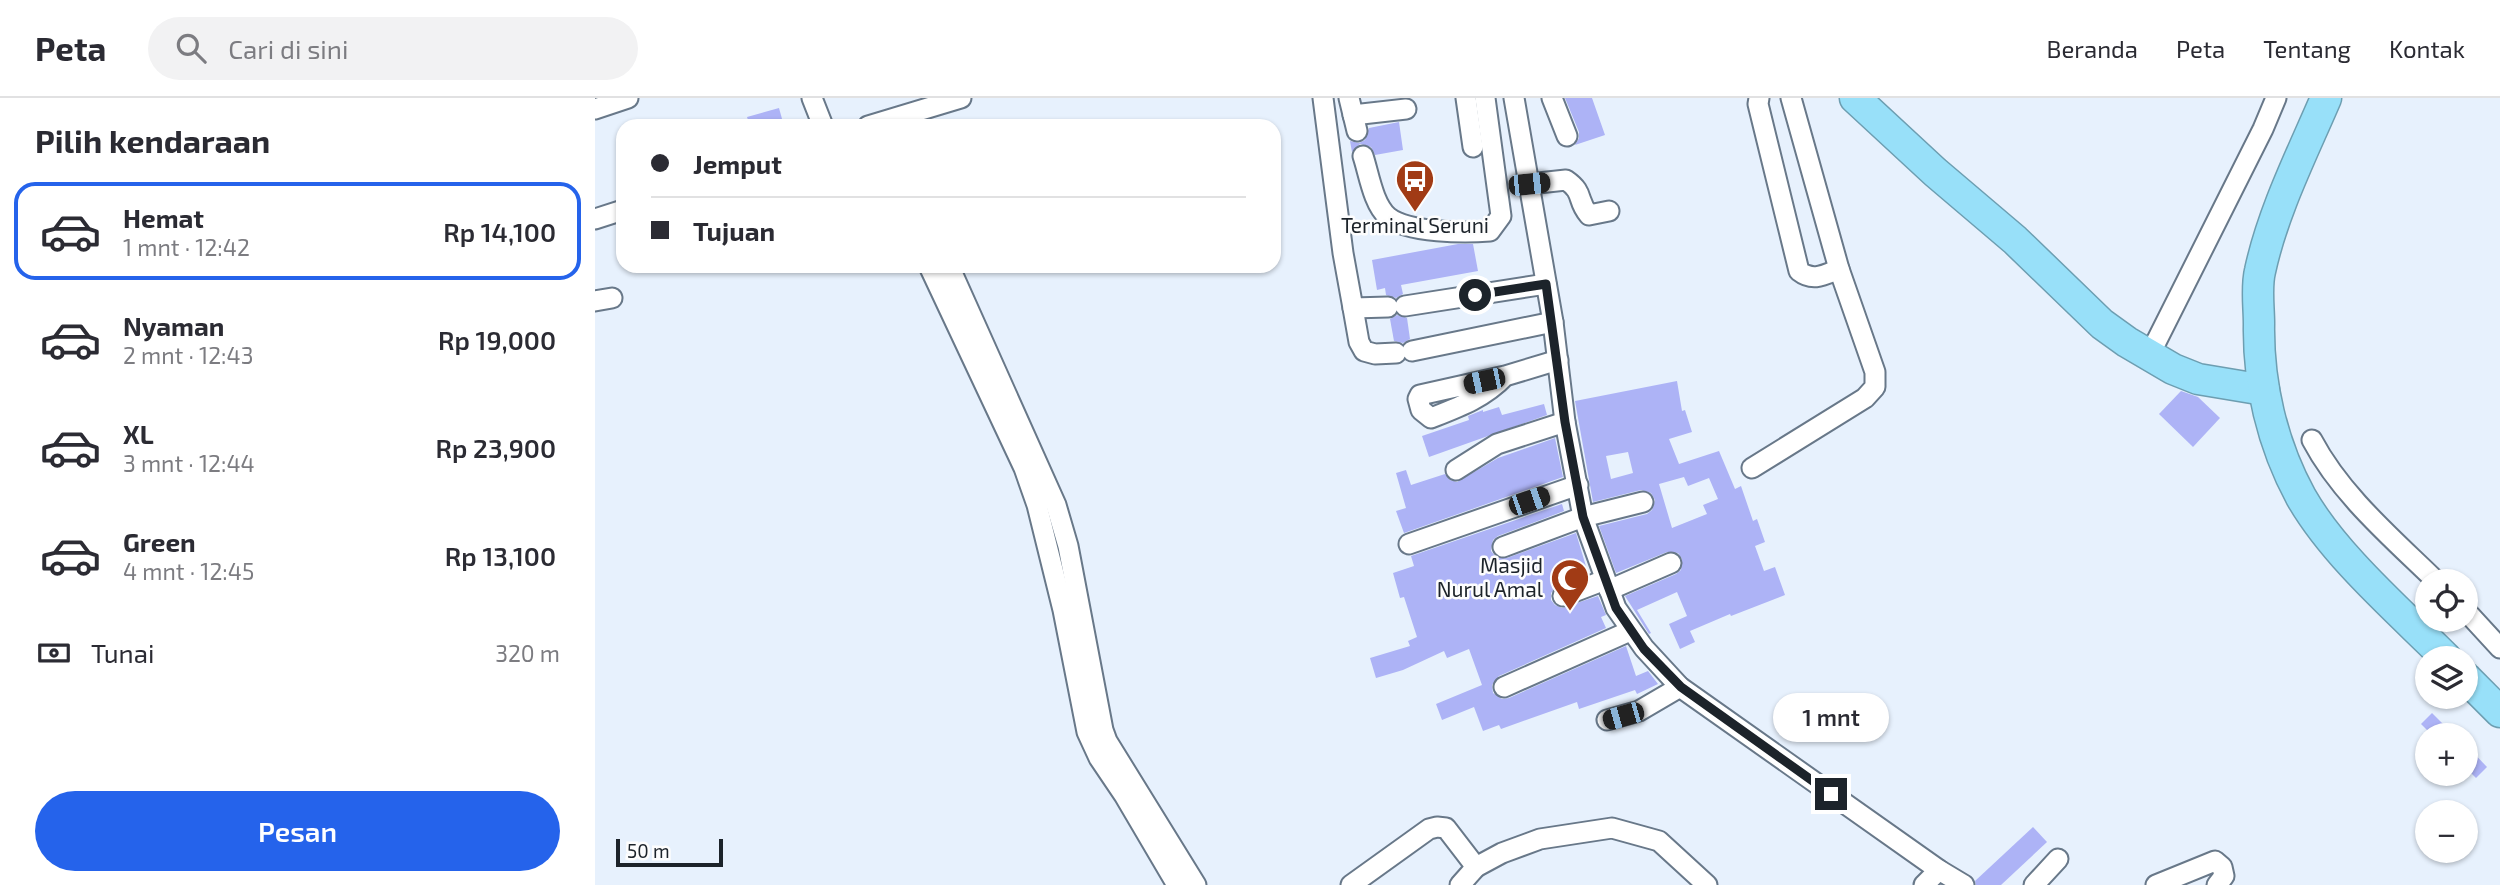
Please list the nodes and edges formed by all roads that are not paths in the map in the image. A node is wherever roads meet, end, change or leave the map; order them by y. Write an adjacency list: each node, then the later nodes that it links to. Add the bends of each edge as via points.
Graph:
1 (628, 98): 15 (street)
2 (812, 98): 18 (street)
3 (961, 98): 19 (street)
4 (1324, 98): 31 (street)
5 (1466, 98): 21 (street)
6 (1485, 98): 22 (street, via 1501,216 1490,231 1467,233 1404,225 1387,216)
7 (1514, 98): 23 (street)
8 (1552, 98): 20 (street)
9 (1759, 98): 27 (street, via 1799,271 1818,278)
10 (1791, 98): 27 (street)
11 (1855, 98): 34 (highway, via 2102,324)
12 (2276, 98): 34 (street)
13 (2326, 98): 33 (highway, via 2271,227 2259,275)
14 (2342, 98): 33 (highway, via 2287,230)
15 (595, 109)
16 (1406, 109): 17 (street)
17 (1353, 115)
18 (820, 119)
19 (895, 119)
20 (1567, 136)
21 (1473, 147)
22 (1363, 156)
23 (1529, 184): 24 (street, via 1566,180 1577,188 1589,215); 30 (street)
24 (1609, 211)
25 (616, 212): 26 (street)
26 (595, 219)
27 (1839, 269): 40 (street, via 1875,372 1875,387 1865,398)
28 (933, 273): 42 (street)
29 (952, 273): 42 (street)
30 (1546, 284): 31 (street); 32 (street)
31 (1353, 308): 32 (street, via 1359,342 1364,351 1375,354)
32 (1553, 322): 35 (street)
33 (2259, 323): 37 (highway)
34 (2149, 356): 37 (highway, via 2198,379)
35 (1558, 360): 36 (street); 38 (street)
36 (1505, 376)
37 (2263, 390): 54 (highway, via 2279,448 2317,521)
38 (1565, 422): 41 (street, via 1497,444); 43 (street)
39 (2312, 440): 49 (street, via 2363,508)
40 (1752, 467)
41 (1456, 470)
42 (1038, 482): 64 (street, via 1037,505 1087,732); 65 (street, via 1068,546 1107,741)
43 (1578, 485): 45 (street); 46 (street)
44 (1643, 502): 45 (street)
45 (1583, 517): 47 (street); 50 (street)
46 (1409, 544)
47 (1503, 547)
48 (1671, 563): 50 (street)
49 (2424, 569)
50 (1607, 585): 51 (street); 53 (street)
51 (1563, 596)
52 (2478, 624): 55 (street)
53 (1630, 631): 56 (street); 57 (street)
54 (2434, 646)
55 (2500, 648)
56 (1504, 687)
57 (1681, 687): 60 (street, via 1639,711); 63 (street)
58 (2478, 690): 59 (highway)
59 (2500, 712)
60 (1607, 720)
61 (2058, 859): 71 (street)
62 (1476, 867): 66 (street, via 1447,828 1437,827); 67 (street); 68 (street, via 1540,839 1612,828 1659,841)
63 (1939, 870): 69 (street); 70 (street)
64 (1177, 885)
65 (1196, 885)
66 (1351, 885)
67 (1461, 885)
68 (1707, 885)
69 (1924, 885)
70 (1964, 885)
71 (2034, 885)
72 (2156, 885): 73 (street, via 2215,860 2224,876)
73 (2217, 885)

